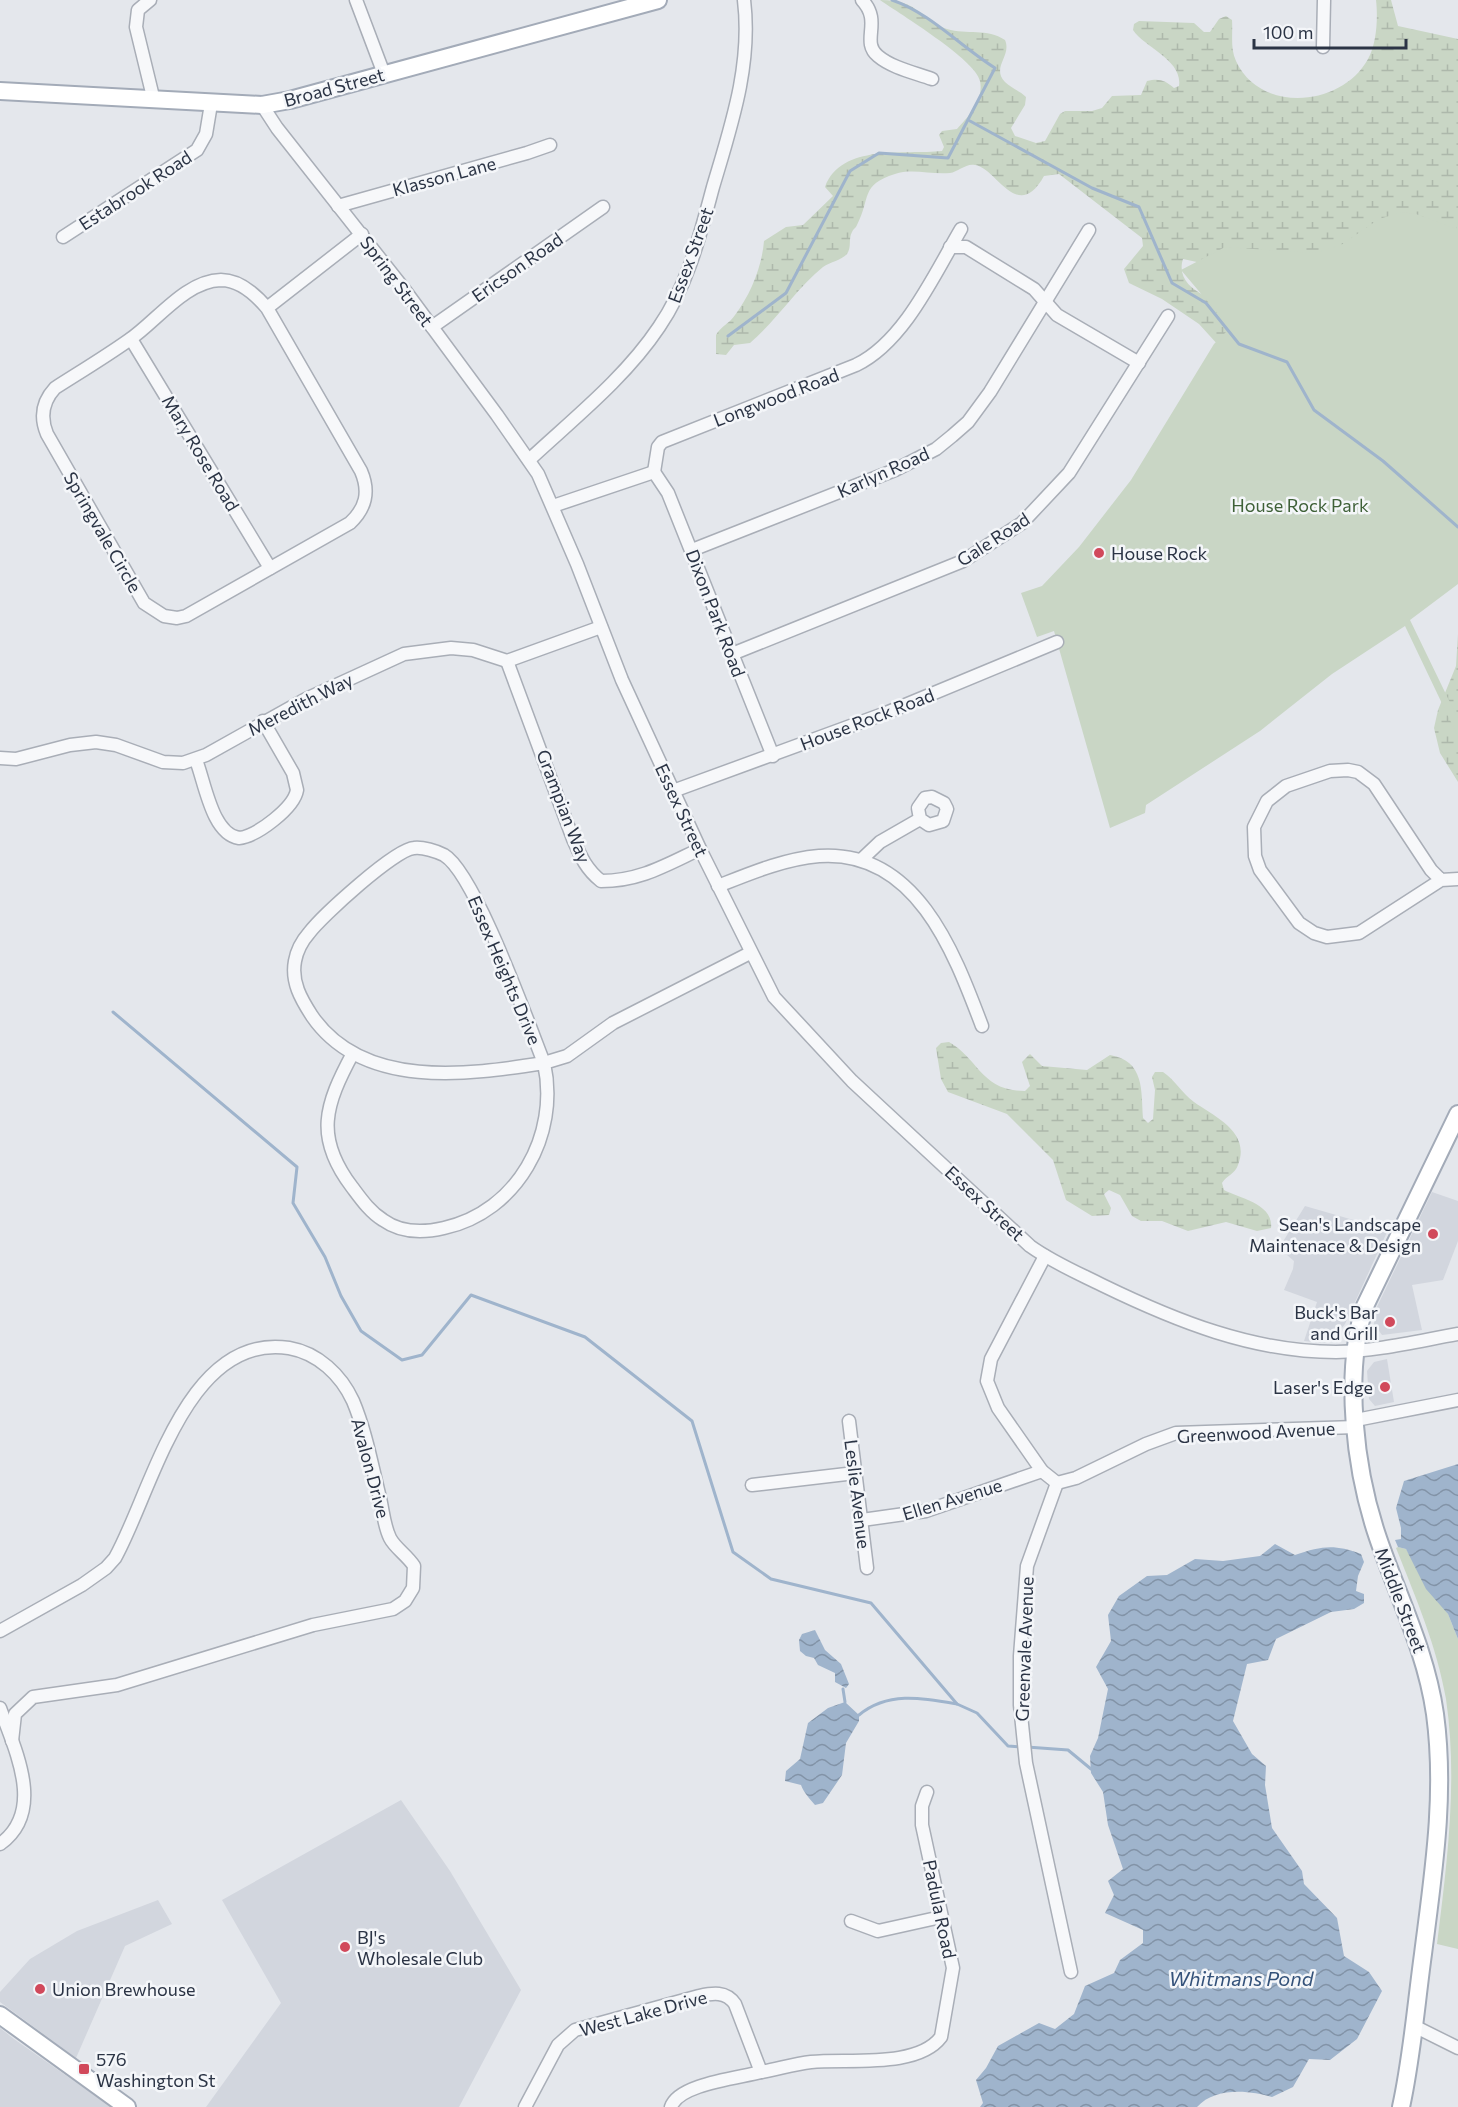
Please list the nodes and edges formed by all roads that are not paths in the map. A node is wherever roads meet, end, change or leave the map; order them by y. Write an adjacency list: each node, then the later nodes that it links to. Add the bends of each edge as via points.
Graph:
1 (150, 0): 11 (street, via 138,10 136,27)
2 (356, 0): 8 (street)
3 (658, 0): 8 (main road, Broad Street)
4 (744, 0): 28 (street, Essex Street, via 745,53 736,108 695,251 677,297 658,329 627,366)
5 (862, 0): 9 (street, via 873,15 871,45 877,56)
6 (1324, 0): 7 (street)
7 (1323, 47)
8 (384, 75): 13 (main road, Broad Street)
9 (932, 79)
10 (0, 91): 11 (main road, Broad Street)
11 (154, 101): 12 (main road, Broad Street)
12 (211, 104): 13 (main road, Broad Street); 20 (street, Estabrook Road, via 206,134 197,150)
13 (262, 105): 15 (street, Spring Street)
14 (550, 145): 15 (street, Klasson Lane)
15 (338, 206): 19 (street, Spring Street)
16 (603, 207): 25 (street, Ericson Road)
17 (961, 229): 21 (street, Longwood Road)
18 (1089, 230): 22 (street, Karlyn Road)
19 (362, 234): 23 (street); 25 (street, Spring Street)
20 (63, 237)
21 (950, 247): 22 (street, via 966,247 1034,289); 29 (street, Longwood Road, via 898,332 882,349 856,365 662,442 657,447)
22 (1047, 302): 27 (street, via 1057,315); 31 (street, Karlyn Road, via 979,409 936,448 894,470)
23 (267, 308): 26 (street, Springvale Circle, via 232,282 210,282 197,286); 32 (street, Springvale Circle, via 361,471 366,494 360,513 350,523)
24 (1168, 316): 27 (street, Gale Road)
25 (432, 327): 28 (street, Spring Street)
26 (131, 339): 32 (street, Mary Rose Road); 32 (street, Springvale Circle, via 56,388 47,397 43,415 47,434 144,603 164,616 186,616)
27 (1139, 363): 35 (street, Gale Road, via 1069,473 1039,508 997,541 940,571)
28 (529, 460): 30 (street, Essex Street)
29 (654, 472): 30 (street); 31 (street, Dixon Park Road, via 668,493)
30 (553, 506): 33 (street, Essex Street)
31 (692, 550): 35 (street, Dixon Park Road)
32 (270, 568)
33 (601, 627): 36 (street); 41 (street, Essex Street)
34 (1058, 642): 38 (street, House Rock Road)
35 (732, 654): 38 (street, Dixon Park Road)
36 (507, 661): 37 (street, Meredith Way, via 473,650 451,648 404,654); 43 (street, Grampian Way, via 573,839 591,873 601,881 625,881)
37 (263, 721): 40 (street, Meredith Way); 40 (street, via 293,773 297,790 289,806 256,833 239,838 221,828)
38 (773, 756): 41 (street, House Rock Road)
39 (0, 758): 40 (street, Meredith Way, via 16,759 96,742 163,762)
40 (196, 760)
41 (673, 791): 43 (street, Essex Street)
42 (920, 819): 44 (street, via 880,842)
43 (700, 849): 47 (street, Essex Street)
44 (861, 860): 47 (street, via 831,855 801,858); 49 (street, via 888,873 927,911 950,945)
45 (1458, 879): 46 (street)
46 (1441, 880): 46 (street, via 1354,935 1327,937 1314,933 1299,923 1260,870 1255,856 1254,827 1258,813 1286,786 1330,771 1358,772 1374,784)
47 (718, 886): 48 (street, Essex Street)
48 (750, 953): 51 (street, Essex Heights Drive, via 622,1017 567,1056); 54 (street, Essex Street, via 774,997 852,1081)
49 (982, 1026)
50 (353, 1053): 51 (street, Essex Heights Drive, via 403,1070 435,1073); 51 (street, via 327,1114 329,1148 342,1173 370,1209 384,1221 418,1232 457,1225 480,1215 524,1174 544,1129); 51 (street, Essex Heights Drive, via 333,1040 304,1004 296,987 294,964 298,949 309,932 358,886 398,853 413,848 446,856 476,896)
51 (544, 1063)
52 (1458, 1114): 53 (main road, Middle Street)
53 (1453, 1138): 56 (main road, Middle Street, via 1365,1306)
54 (1045, 1256): 56 (street, Essex Street, via 1149,1308 1199,1328 1299,1350); 60 (street, via 991,1359 987,1374 993,1399)
55 (1458, 1334): 56 (street, Essex Street)
56 (1353, 1350): 59 (main road, Middle Street)
57 (1458, 1400): 59 (street, Greenwood Avenue)
58 (849, 1421): 61 (street, Leslie Avenue)
59 (1356, 1423): 62 (street, Greenwood Avenue, via 1176,1433); 75 (main road, Middle Street, via 1370,1513 1418,1640 1436,1724 1439,1808)
60 (1042, 1470): 62 (street); 64 (street, Ellen Avenue, via 926,1511)
61 (855, 1473): 63 (street); 64 (street, Leslie Avenue)
62 (1057, 1483): 73 (street, Greenvale Avenue, via 1027,1566 1019,1687 1023,1748)
63 (752, 1485)
64 (862, 1520): 65 (street, Leslie Avenue)
65 (867, 1568)
66 (0, 1631): 68 (street, Avalon Drive, via 87,1581 115,1558 170,1433 185,1408 224,1366 248,1351 278,1347 318,1359 338,1377 360,1421 391,1540 414,1566 413,1588 405,1601 393,1609 301,1629 117,1685 33,1697 15,1714)
67 (0, 1708): 68 (street, Avalon Drive)
68 (12, 1741): 70 (street, Avalon Drive, via 23,1779 24,1800 15,1830)
69 (927, 1792): 71 (street, Padula Road, via 922,1825)
70 (0, 1844)
71 (941, 1917): 72 (street, via 878,1930); 77 (street, Padula Road, via 952,1977 941,2037 933,2045 890,2060 810,2062)
72 (851, 1922)
73 (1071, 1972)
74 (0, 2015): 78 (main road)
75 (1414, 2026): 76 (street); 81 (main road, Middle Street)
76 (1458, 2048)
77 (761, 2072): 79 (street, West Lake Drive, via 735,2004 727,1996 708,1994 575,2030 558,2045); 80 (street, via 686,2091)
78 (127, 2107)
79 (525, 2107)
80 (671, 2107)
81 (1401, 2107)

